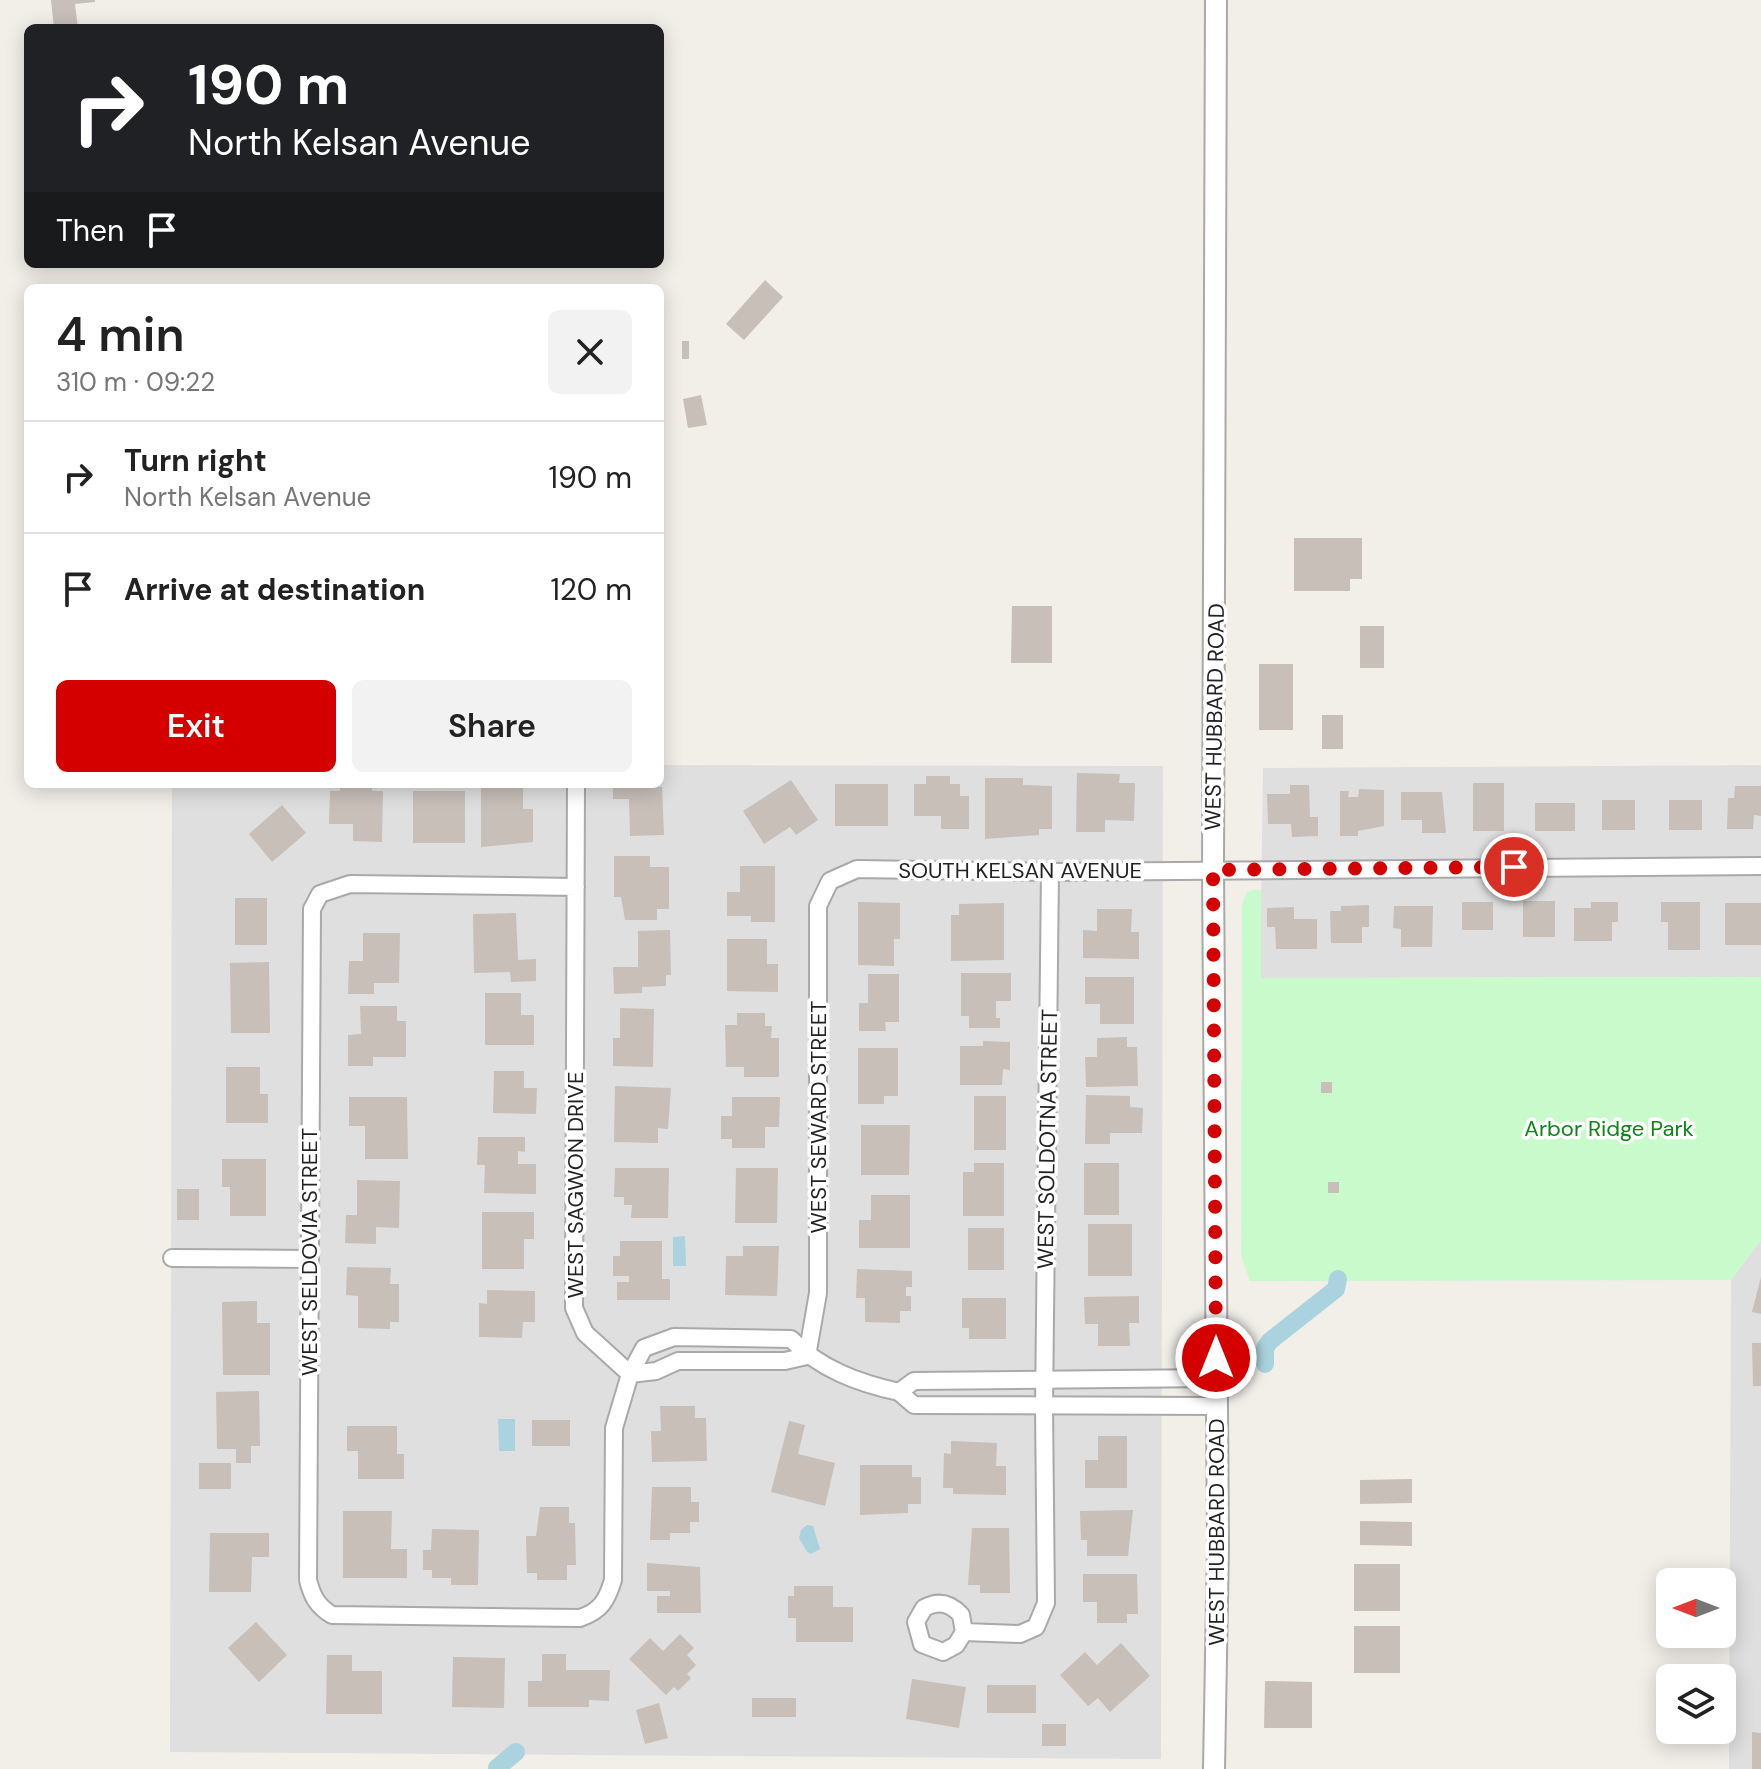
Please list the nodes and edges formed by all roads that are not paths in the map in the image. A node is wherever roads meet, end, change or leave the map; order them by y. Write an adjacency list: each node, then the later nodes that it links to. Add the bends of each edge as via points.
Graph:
1 (1216, 0): 4 (street, WEST HUBBARD ROAD)
2 (576, 788): 7 (street, WEST SAGWON DRIVE)
3 (1761, 866): 4 (street, SOUTH KELSAN AVENUE)
4 (1213, 870): 5 (street, SOUTH KELSAN AVENUE); 12 (street, WEST HUBBARD ROAD)
5 (1050, 872): 6 (street, SOUTH KELSAN AVENUE, via 857,869); 13 (street, WEST SOLDOTNA STREET)
6 (830, 881): 10 (street, WEST SEWARD STREET, via 818,906 818,1293)
7 (576, 887): 9 (street, WEST SELDOVIA STREET, via 350,884 320,894 309,927); 11 (street, WEST SAGWON DRIVE, via 574,1308 585,1333)
8 (172, 1258): 9 (street)
9 (309, 1259): 11 (street, WEST SELDOVIA STREET, via 308,1580 321,1608 345,1618 580,1618 602,1607 613,1580 614,1428)
10 (807, 1356): 11 (street, via 785,1361 678,1361); 11 (street, via 791,1339 674,1337 644,1348); 14 (street, via 849,1379)
11 (630, 1374)
12 (1216, 1378): 13 (street); 16 (street, WEST HUBBARD ROAD)
13 (1044, 1379): 14 (street, via 914,1381); 15 (street, WEST SOLDOTNA STREET)
14 (899, 1392): 15 (street, via 914,1405)
15 (1044, 1406): 16 (street); 17 (street, WEST SOLDOTNA STREET, via 1046,1603 1036,1627 1020,1634)
16 (1217, 1406): 18 (street, WEST HUBBARD ROAD)
17 (964, 1632)
18 (1214, 1769)

